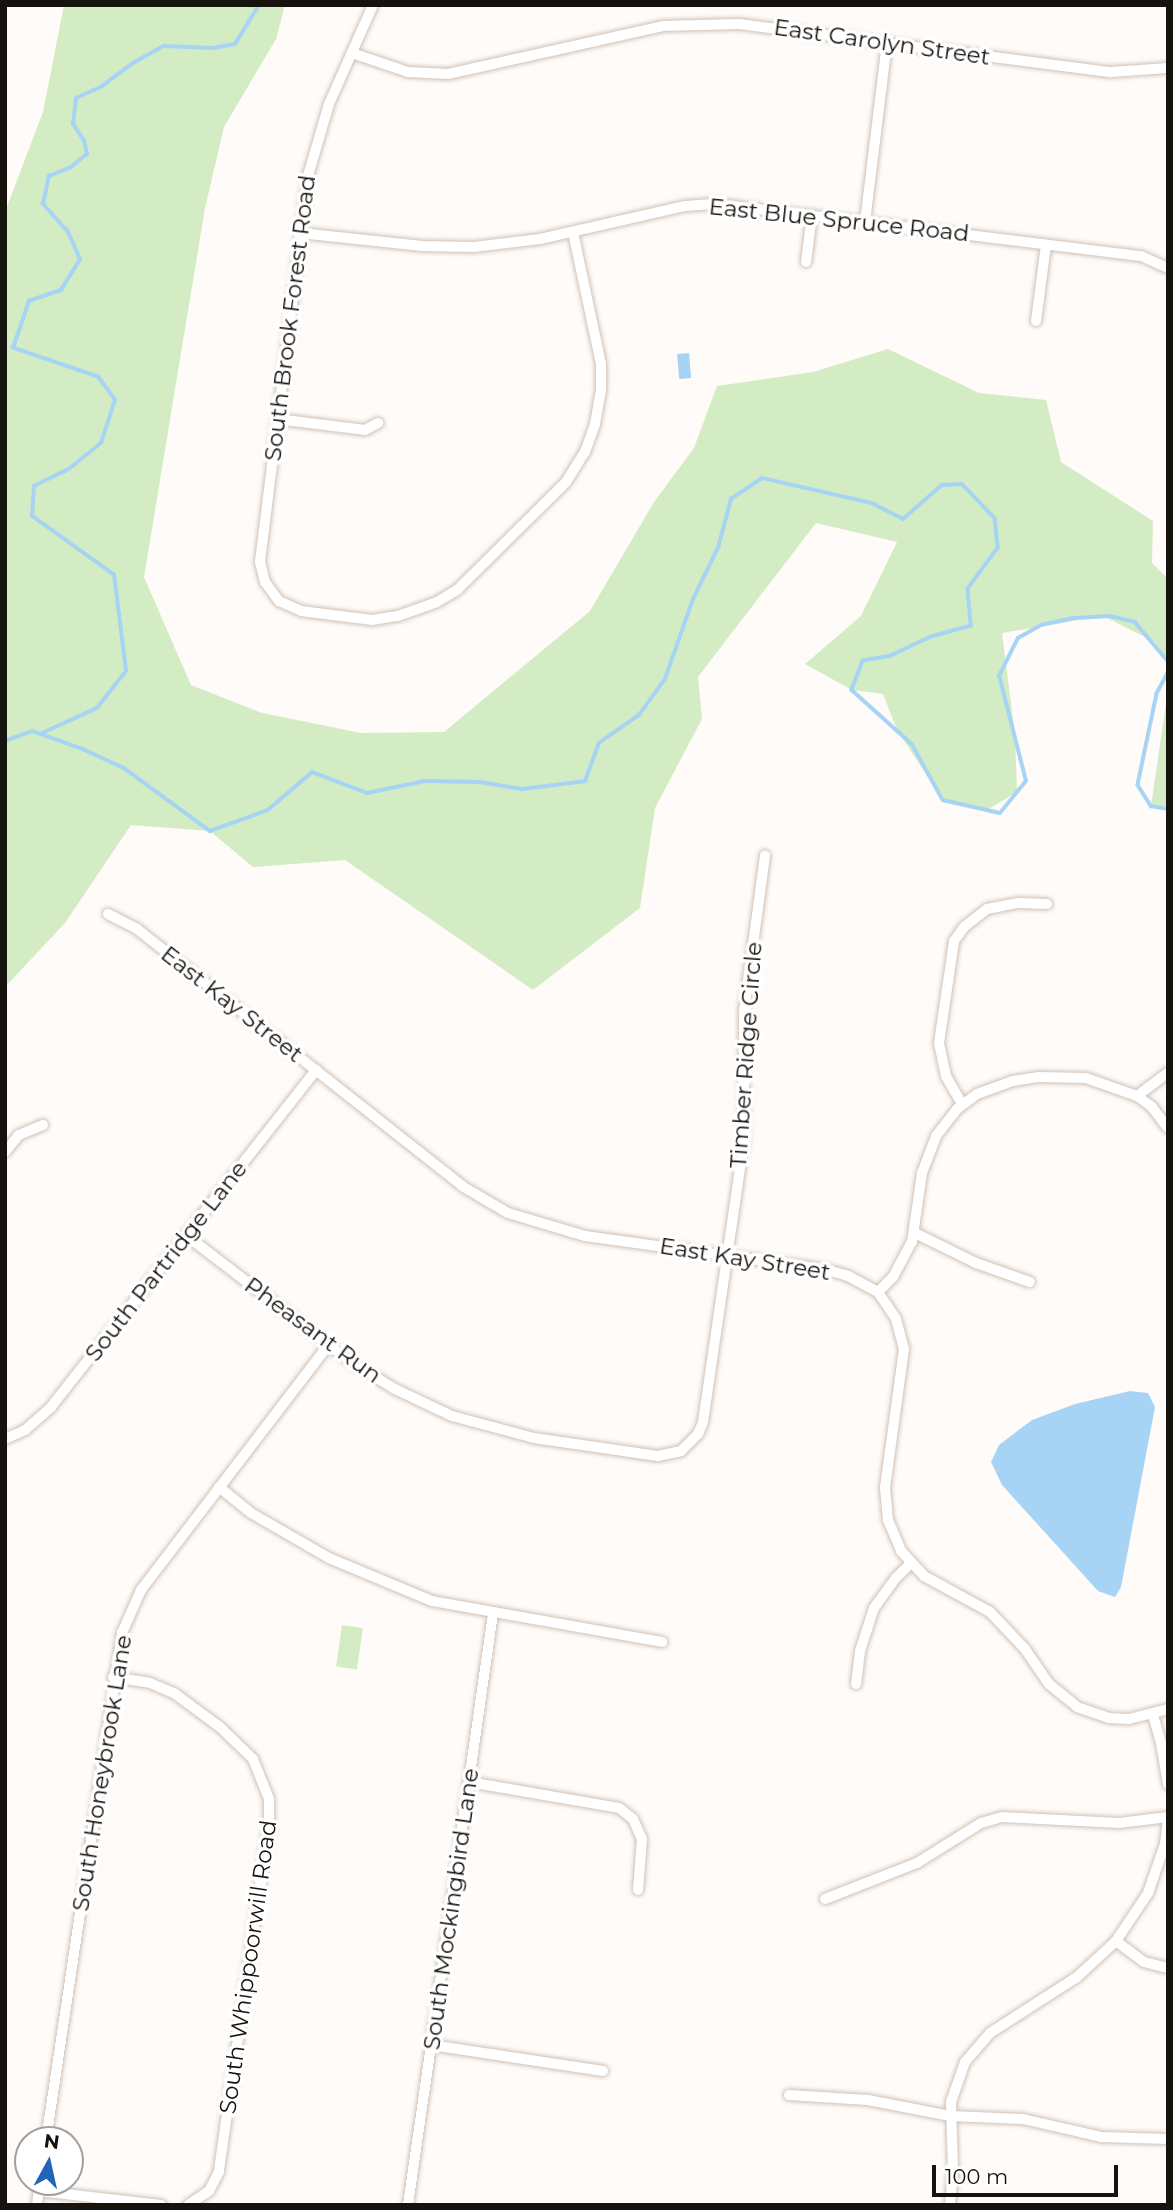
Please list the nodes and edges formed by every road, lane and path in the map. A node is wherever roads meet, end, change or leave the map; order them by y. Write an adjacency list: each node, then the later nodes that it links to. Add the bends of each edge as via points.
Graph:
1 (373, 5): 3 (street, South Brook Forest Road)
2 (887, 43): 3 (street, East Carolyn Street, via 757,25 689,24 427,75); 4 (street, East Carolyn Street, via 1111,72); 6 (street)
3 (352, 53): 8 (street, South Brook Forest Road, via 311,161)
4 (1168, 68)
5 (812, 215): 6 (street, East Blue Spruce Road); 7 (street, East Blue Spruce Road, via 701,204); 10 (street)
6 (864, 222): 9 (street, East Blue Spruce Road)
7 (573, 232): 8 (street, East Blue Spruce Road, via 515,244 446,247); 13 (street, South Brook Forest Road, via 601,364 596,424 586,452 566,482 457,590 414,612 372,620 300,611 279,601 269,589 260,562)
8 (300, 233): 13 (street, South Brook Forest Road)
9 (1046, 244): 11 (street, East Blue Spruce Road, via 1140,256); 12 (street)
10 (806, 262)
11 (1168, 268)
12 (1036, 321)
13 (277, 419): 14 (street, via 365,430)
14 (379, 423)
15 (765, 855): 27 (street, Timber Ridge Circle, via 744,1011 744,1141)
16 (1047, 904): 21 (street, via 987,909 954,941 939,1042 946,1076)
17 (108, 914): 18 (street, East Kay Street, via 137,929)
18 (316, 1070): 26 (street, South Partridge Lane); 27 (street, East Kay Street, via 462,1186 508,1213 585,1236)
19 (1168, 1073): 20 (street)
20 (1138, 1096): 21 (street, via 1086,1078 1039,1077 995,1086); 23 (street)
21 (962, 1104): 25 (street, via 945,1122 928,1153)
22 (43, 1125): 24 (street, via 19,1135)
23 (1168, 1128)
24 (5, 1152)
25 (915, 1233): 28 (street, via 976,1263); 29 (street, via 903,1260)
26 (187, 1236): 30 (street, Pheasant Run); 31 (street, South Partridge Lane, via 51,1408)
27 (728, 1256): 29 (street, East Kay Street, via 824,1269); 32 (street, Timber Ridge Circle, via 703,1422)
28 (1030, 1282)
29 (878, 1292): 34 (street, East Kay Street, via 896,1319 904,1349 885,1504 893,1536)
30 (328, 1345): 32 (street, Pheasant Run, via 401,1392 487,1427 658,1456 681,1451); 33 (street, South Honeybrook Lane)
31 (5, 1440)
32 (691, 1443)
33 (219, 1487): 35 (street, via 283,1533 357,1572 432,1601); 37 (street, South Honeybrook Lane, via 141,1590 122,1633)
34 (911, 1563): 38 (street, via 874,1608); 40 (street, East Kay Street, via 924,1576 990,1612 1025,1648 1049,1684 1077,1707 1109,1718)
35 (493, 1614): 36 (street); 41 (street, South Mockingbird Lane)
36 (662, 1642)
37 (113, 1677): 52 (street, South Honeybrook Lane); 56 (street, South Whippoorwill Road, via 150,1683 174,1693 220,1727 253,1759 269,1799 219,2172 209,2191)
38 (856, 1684)
39 (1168, 1709): 40 (street, East Kay Street)
40 (1153, 1715): 42 (street)
41 (469, 1782): 44 (street, via 620,1808 633,1819 642,1839); 48 (street, South Mockingbird Lane)
42 (1168, 1784)
43 (1168, 1819): 45 (street, via 1119,1824 1002,1817 982,1823 917,1863); 46 (street, via 1162,1855 1147,1893)
44 (638, 1889)
45 (825, 1899)
46 (1116, 1941): 47 (street, via 1144,1962); 51 (street, via 1077,1977 977,2046 957,2080)
47 (1168, 1968)
48 (431, 2045): 49 (street); 57 (street, South Mockingbird Lane)
49 (603, 2071)
50 (789, 2095): 51 (street, via 868,2100)
51 (950, 2116): 53 (street, via 1023,2119 1101,2137); 58 (street)
52 (48, 2126)
53 (1168, 2139)
54 (84, 2194): 55 (street)
55 (161, 2205)
56 (188, 2205)
57 (408, 2205)
58 (950, 2205)

